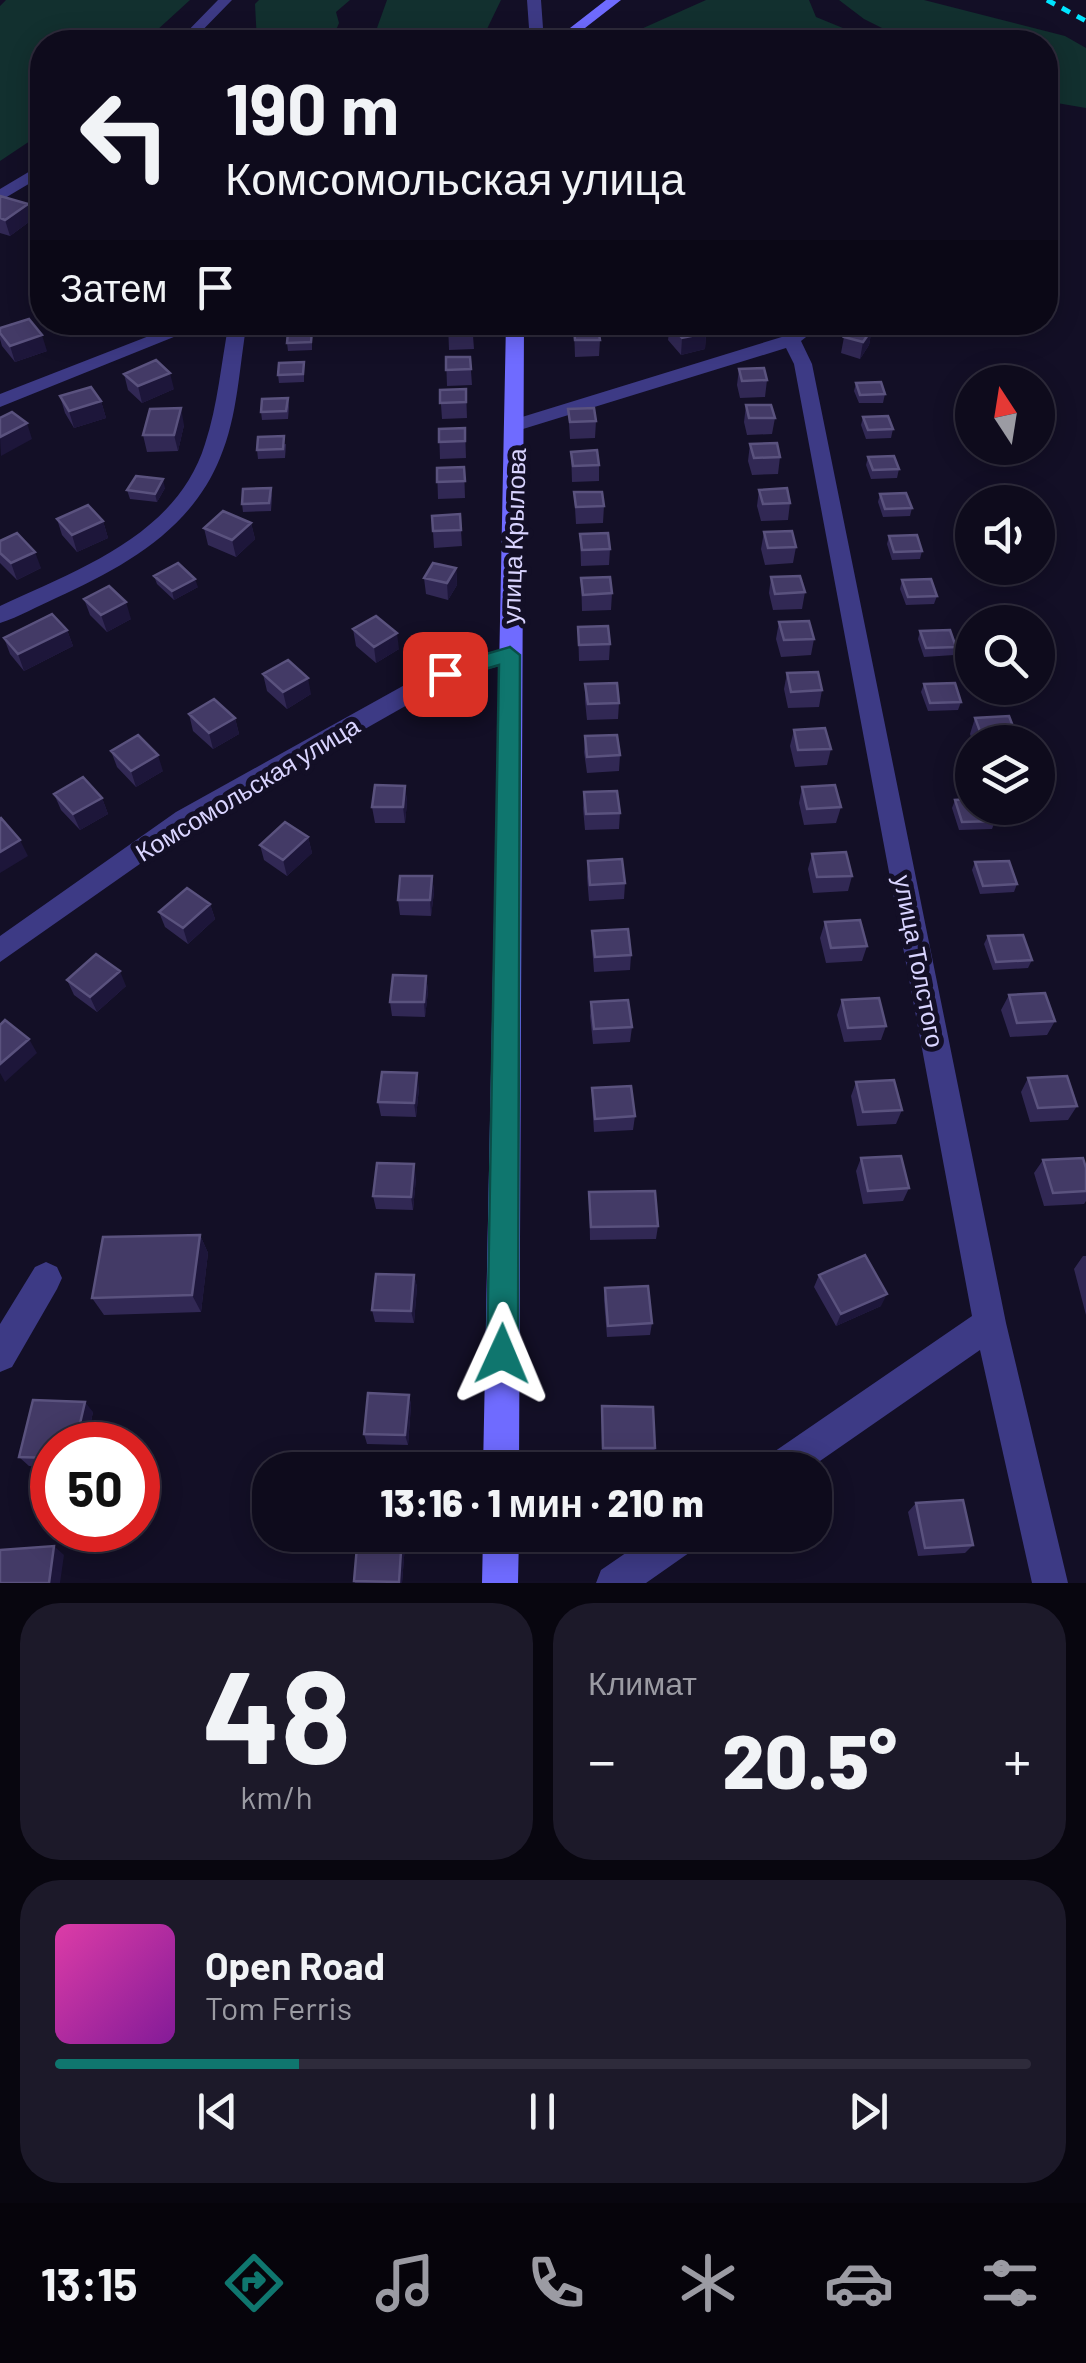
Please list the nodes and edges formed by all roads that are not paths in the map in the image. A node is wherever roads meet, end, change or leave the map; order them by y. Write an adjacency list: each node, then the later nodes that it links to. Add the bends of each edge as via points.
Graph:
1 (225, 0): 4 (street)
2 (534, 0): 5 (street)
3 (614, 0): 6 (main road)
4 (196, 30)
5 (536, 30)
6 (575, 30)
7 (30, 177): 8 (street)
8 (0, 196)
9 (169, 335): 14 (street)
10 (235, 335): 16 (street, via 211,458 176,517 118,558)
11 (514, 335): 15 (main road, улица Крылова)
12 (797, 335): 13 (street)
13 (790, 340): 15 (street); 20 (street, улица Толстого, via 803,364)
14 (0, 401)
15 (516, 425): 17 (main road, улица Крылова)
16 (0, 616)
17 (510, 655): 18 (street, Комсомольская улица, via 445,674 185,819); 22 (main road, улица Крылова)
18 (0, 951)
19 (46, 1278): 21 (street)
20 (990, 1323): 23 (street); 28 (street, улица Толстого)
21 (0, 1355)
22 (502, 1452)
23 (804, 1452)
24 (501, 1552): 26 (main road)
25 (659, 1552): 27 (street)
26 (500, 1583)
27 (614, 1583)
28 (1050, 1583)

